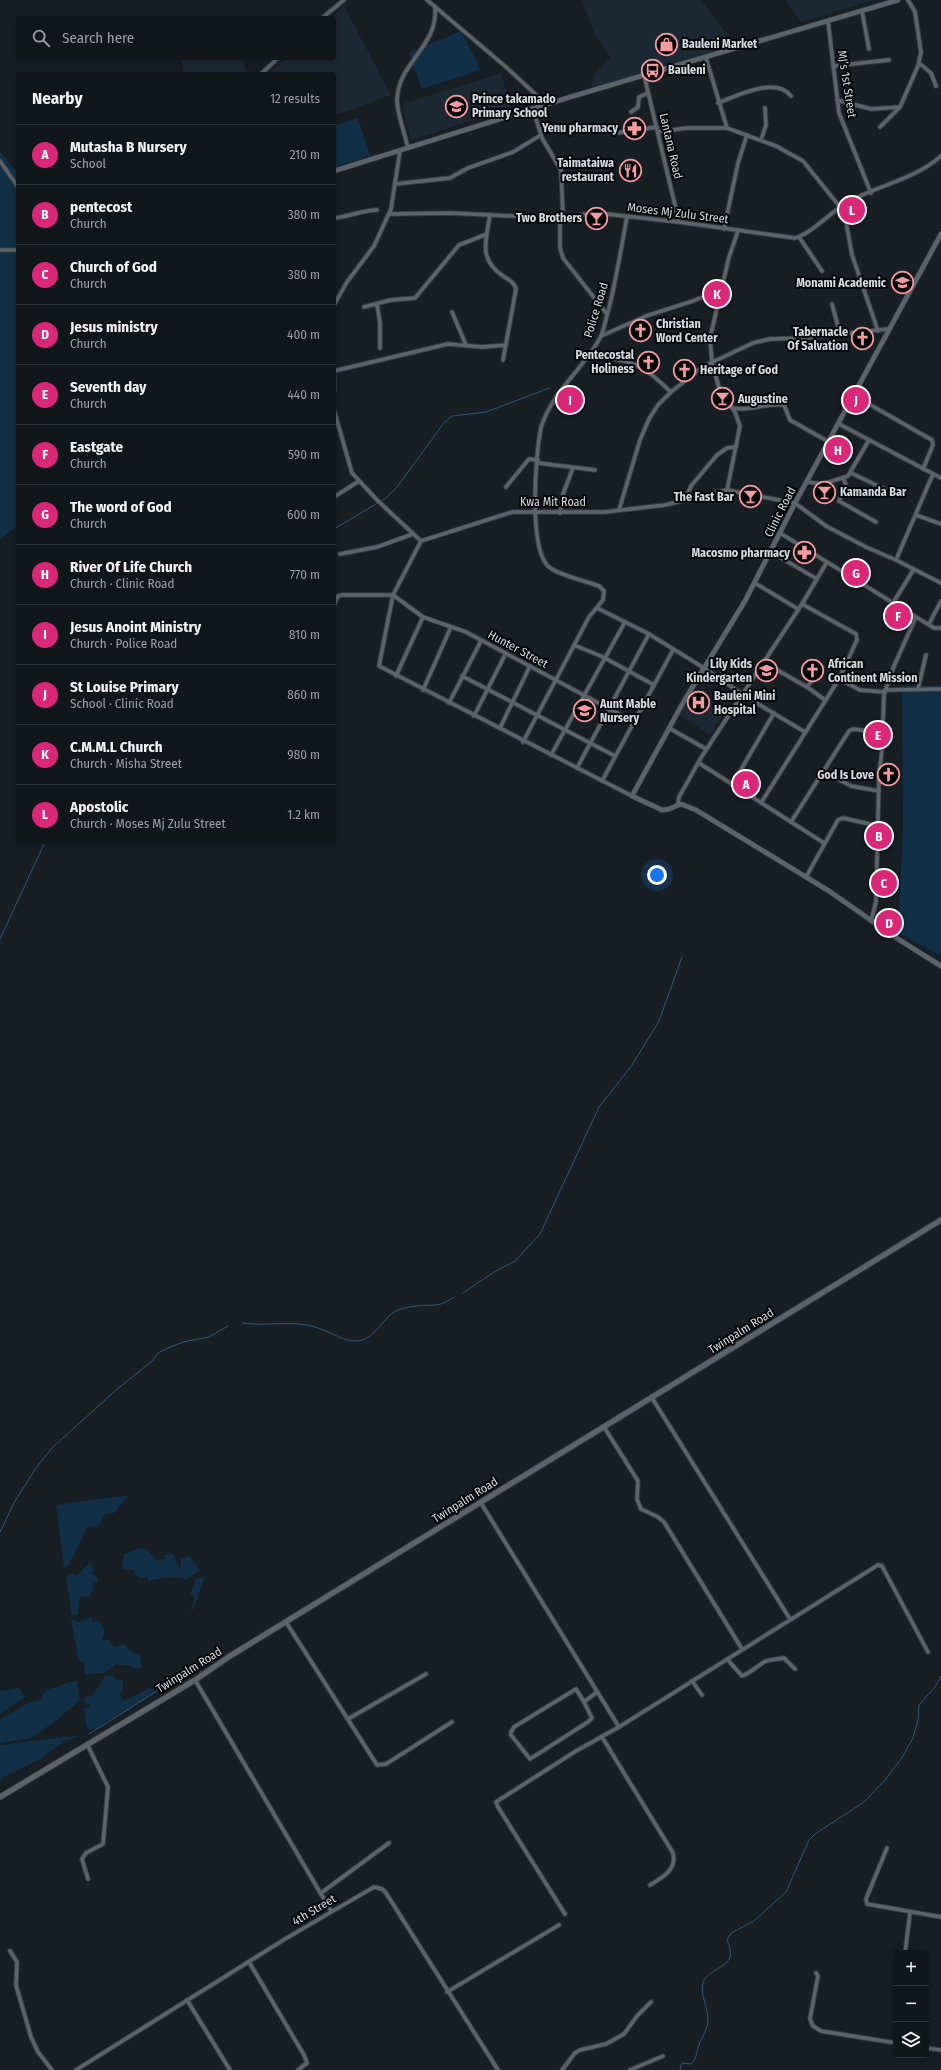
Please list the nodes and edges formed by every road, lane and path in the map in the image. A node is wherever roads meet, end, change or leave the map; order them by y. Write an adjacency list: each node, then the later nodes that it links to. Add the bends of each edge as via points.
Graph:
1 (344, 0): 7 (street)
2 (427, 0): 5 (street)
3 (898, 0): 6 (street)
4 (908, 0): 13 (street, via 915,12 921,52)
5 (435, 7): 22 (street, via 506,66); 35 (street, via 434,27 408,68 397,100)
6 (862, 11): 8 (street); 9 (street)
7 (324, 16)
8 (828, 21): 10 (street); 14 (street, MJ’s 1st Street)
9 (869, 49)
10 (706, 58): 16 (street); 21 (street)
11 (276, 60): 15 (street)
12 (889, 60): 14 (street)
13 (919, 63): 17 (street, via 931,73); 23 (street)
14 (833, 66): 20 (street, MJ’s 1st Street)
15 (263, 72)
16 (644, 75): 18 (street, Lantana Road); 22 (street)
17 (936, 86)
18 (648, 93): 26 (street, via 639,97 638,106); 27 (street, Lantana Road)
19 (791, 96): 21 (street, via 785,89 754,89)
20 (837, 100): 23 (street, via 871,110); 42 (street, MJ’s 1st Street, via 843,123)
21 (718, 103): 29 (street)
22 (547, 105): 25 (street)
23 (900, 107): 28 (street)
24 (765, 108): 34 (street, via 766,124)
25 (533, 109): 32 (street); 35 (street)
26 (631, 112)
27 (657, 127): 30 (street, Lantana Road); 31 (street)
28 (880, 127)
29 (726, 128): 30 (street, via 687,128); 33 (street)
30 (658, 132): 50 (street, Lantana Road)
31 (616, 133)
32 (541, 135): 41 (street, via 513,152 468,168 450,178); 47 (street, via 561,170)
33 (747, 135): 34 (street); 51 (street, via 738,163)
34 (761, 140): 43 (street, via 803,161)
35 (408, 148): 36 (street)
36 (400, 151): 39 (street); 41 (street)
37 (941, 156): 42 (street, via 915,173)
38 (0, 161): 40 (street)
39 (336, 170)
40 (16, 183)
41 (395, 184): 45 (street)
42 (871, 193): 43 (street)
43 (840, 207): 55 (street); 67 (street, via 847,222 852,255)
44 (377, 210): 49 (street)
45 (389, 214): 46 (street, Moses Mj Zulu Street); 60 (street, via 374,246)
46 (490, 215): 47 (street, Moses Mj Zulu Street); 53 (street)
47 (562, 217): 48 (street, Moses Mj Zulu Street, via 597,213); 65 (street, via 560,248 563,258)
48 (627, 217): 50 (street, Moses Mj Zulu Street); 65 (street, Police Road)
49 (336, 218)
50 (679, 222): 51 (street, Moses Mj Zulu Street)
51 (724, 229): 52 (street, Moses Mj Zulu Street)
52 (738, 231): 55 (street, Moses Mj Zulu Street, via 790,239); 59 (street)
53 (487, 234): 61 (street, via 458,245 415,298); 71 (street, via 486,249 490,265 512,282 516,289)
54 (941, 234): 66 (street, Clinic Road)
55 (799, 237): 58 (street)
56 (0, 250): 57 (street)
57 (16, 250)
58 (822, 271)
59 (722, 289): 69 (street, via 646,316); 75 (street, via 711,332)
60 (336, 296)
61 (377, 304): 63 (street); 72 (street)
62 (832, 304): 68 (street)
63 (364, 308)
64 (452, 312): 70 (street)
65 (607, 314): 69 (street, Police Road)
66 (888, 329): 67 (street); 78 (street, Clinic Road)
67 (878, 331): 68 (street)
68 (840, 334): 75 (street, via 760,341)
69 (602, 336): 73 (street, Police Road)
70 (466, 345): 71 (street); 76 (street, via 442,345)
71 (506, 345): 74 (street)
72 (380, 348)
73 (589, 354): 77 (street, via 641,367); 85 (street, Police Road, via 569,378 543,420)
74 (503, 360)
75 (712, 362): 77 (street, via 693,373); 79 (street, via 719,388)
76 (336, 370)
77 (671, 392): 101 (street, via 658,405 643,432)
78 (853, 395): 81 (street, Clinic Road); 87 (street, via 932,440 934,445)
79 (732, 408): 83 (street, via 744,410 758,406 784,405 790,420); 84 (street, via 740,426)
80 (336, 417): 93 (street, via 350,469)
81 (838, 424): 82 (street); 83 (street, Clinic Road)
82 (869, 440): 87 (street); 89 (street)
83 (829, 442): 94 (street, Clinic Road)
84 (736, 447): 96 (street); 99 (street, via 727,448 716,455 692,486)
85 (538, 462): 86 (street); 95 (street, via 529,459); 102 (street, Police Road)
86 (573, 468): 88 (street); 103 (street, via 563,494)
87 (923, 469): 90 (street)
88 (595, 470)
89 (851, 473): 91 (street); 97 (street)
90 (933, 474): 92 (street); 104 (street)
91 (843, 478): 94 (street, via 823,484); 105 (street, via 846,485 839,500)
92 (941, 478)
93 (359, 481): 98 (street); 108 (street)
94 (807, 482): 100 (street, Clinic Road)
95 (506, 487)
96 (727, 490): 99 (street, Kwa Mit Road); 100 (street, Kwa Mit Road)
97 (895, 494)
98 (336, 496)
99 (685, 500): 101 (street, Kwa Mit Road)
100 (795, 503): 107 (street, Clinic Road); 112 (street, via 826,526 866,548)
101 (619, 510): 103 (street, Kwa Mit Road)
102 (534, 512): 103 (street, Kwa Mit Road); 109 (street, Kwa Mit Road, via 504,514); 123 (street, Police Road, via 540,552 544,561 552,569 601,587 604,597)
103 (560, 513)
104 (916, 515): 106 (street); 112 (street)
105 (876, 522)
106 (941, 524)
107 (780, 533): 110 (street, Clinic Road); 113 (street)
108 (413, 534): 109 (street); 111 (street, via 377,547)
109 (421, 541): 118 (street)
110 (771, 552): 115 (street); 116 (street, Clinic Road)
111 (340, 554)
112 (896, 560): 114 (street)
113 (827, 562): 115 (street); 121 (street)
114 (914, 569): 117 (street); 121 (street)
115 (816, 579): 122 (street)
116 (755, 583): 124 (street); 140 (street, Clinic Road)
117 (941, 583)
118 (393, 595): 119 (street, via 342,595); 125 (street, Hunter Street); 143 (street, via 379,666)
119 (336, 600)
120 (941, 601): 128 (street)
121 (893, 603): 126 (street)
122 (802, 604): 124 (street); 145 (street, via 857,637)
123 (596, 608): 127 (street); 133 (street)
124 (798, 609): 138 (street)
125 (422, 617): 129 (street, Hunter Street); 143 (street)
126 (916, 618): 128 (street); 153 (street)
127 (625, 622): 131 (street); 137 (street)
128 (929, 624): 130 (street)
129 (451, 627): 132 (street, Hunter Street); 151 (street)
130 (941, 628)
131 (649, 634): 134 (street); 142 (street)
132 (481, 641): 135 (street, Hunter Street); 144 (street)
133 (574, 645): 137 (street); 146 (street)
134 (674, 650): 140 (street); 147 (street)
135 (506, 653): 139 (street, Hunter Street); 152 (street)
136 (926, 655): 149 (street)
137 (603, 657): 142 (street); 154 (street)
138 (763, 662): 148 (street); 155 (street)
139 (530, 666): 146 (street, Hunter Street); 158 (street)
140 (704, 668): 155 (street); 166 (street, Clinic Road)
141 (822, 668): 148 (street)
142 (629, 671): 147 (street); 159 (street)
143 (396, 676): 151 (street)
144 (462, 676): 152 (street); 157 (street)
145 (839, 679): 153 (street, via 860,690); 156 (street)
146 (556, 680): 154 (street, Hunter Street); 162 (street)
147 (654, 685): 163 (street)
148 (807, 687): 156 (street)
149 (918, 689): 150 (street); 153 (street)
150 (941, 689)
151 (423, 690): 157 (street)
152 (488, 690): 158 (street); 161 (street)
153 (885, 691): 168 (street)
154 (584, 695): 159 (street, Hunter Street); 165 (street)
155 (742, 695): 160 (street); 171 (street)
156 (825, 700): 167 (street)
157 (449, 703): 161 (street)
158 (513, 703): 162 (street); 164 (street)
159 (609, 708): 163 (street, Hunter Street); 170 (street)
160 (774, 713): 167 (street); 178 (street)
161 (474, 716): 164 (street)
162 (537, 716): 165 (street); 169 (street)
163 (634, 722): 173 (street)
164 (500, 728): 169 (street)
165 (565, 728): 170 (street); 172 (street)
166 (668, 728): 171 (street); 180 (street, Clinic Road)
167 (805, 732): 181 (street)
168 (883, 733): 176 (street, via 851,730); 179 (street)
169 (523, 742): 172 (street)
170 (591, 742): 173 (street); 175 (street)
171 (706, 750): 174 (street)
172 (551, 755): 175 (street)
173 (615, 756): 177 (street)
174 (699, 763): 178 (street); 182 (street, via 679,797)
175 (577, 768): 177 (street)
176 (823, 771): 179 (street, via 851,786); 183 (street)
177 (602, 781): 180 (street)
178 (732, 785): 181 (street)
179 (879, 791): 184 (street)
180 (632, 796): 182 (street, via 662,810)
181 (761, 803): 183 (street)
182 (678, 804): 186 (street, via 696,810)
183 (791, 822): 185 (street)
184 (878, 826): 185 (street, via 840,819); 187 (street, via 876,902)
185 (824, 843): 186 (street)
186 (806, 877): 187 (street)
187 (871, 921): 188 (street)
188 (941, 966)
189 (941, 1220): 190 (main road, Twinpalm Road)
190 (652, 1398): 191 (main road, Twinpalm Road); 193 (street)
191 (604, 1427): 192 (main road, Twinpalm Road); 195 (street, via 638,1481 636,1500 641,1509 664,1522)
192 (481, 1502): 194 (main road, Twinpalm Road); 202 (street)
193 (790, 1619): 195 (street); 196 (street, via 878,1565 882,1566)
194 (286, 1622): 200 (main road, Twinpalm Road); 205 (street)
195 (742, 1649): 197 (street)
196 (928, 1652)
197 (727, 1659): 198 (street, via 742,1676 750,1674 762,1663 784,1658); 201 (street)
198 (795, 1669)
199 (426, 1674): 205 (street)
200 (195, 1680): 209 (main road, Twinpalm Road); 215 (street)
201 (692, 1681): 203 (street); 207 (street)
202 (597, 1692): 204 (street); 207 (street)
203 (702, 1695)
204 (584, 1702): 204 (street, via 576,1689 514,1727 511,1735 530,1759 592,1718)
205 (348, 1719): 206 (street, via 376,1765 381,1766)
206 (452, 1722)
207 (619, 1727): 208 (street)
208 (602, 1737): 214 (street, via 673,1853 674,1862 670,1872); 218 (street, via 496,1802)
209 (87, 1744): 210 (main road, Twinpalm Road); 213 (street, via 108,1787 103,1844 86,1853 82,1859)
210 (0, 1797)
211 (389, 1843): 215 (street)
212 (886, 1848): 217 (street, via 866,1899 867,1904)
213 (88, 1879)
214 (650, 1885)
215 (321, 1893): 216 (street)
216 (331, 1911): 223 (street, 4th Street); 225 (street, 4th Street, via 369,1888 382,1889)
217 (910, 1912): 219 (street); 221 (street)
218 (565, 1914)
219 (941, 1917)
220 (559, 1925): 225 (street)
221 (905, 1950)
222 (10, 1951): 232 (street, via 18,1962 16,1985 31,2037 38,2052)
223 (249, 1962): 226 (street, 4th Street); 235 (street, via 304,2055 307,2063)
224 (816, 1973): 228 (street, via 818,1976 810,2019 813,2026 821,2031)
225 (447, 1992): 236 (street, 4th Street)
226 (188, 2000): 233 (street, 4th Street); 234 (street)
227 (651, 2002): 237 (street, via 624,2034 606,2044 580,2050)
228 (893, 2043)
229 (929, 2048): 230 (street)
230 (941, 2050)
231 (663, 2056): 238 (street)
232 (52, 2070)
233 (76, 2070)
234 (230, 2070)
235 (298, 2070)
236 (498, 2070)
237 (562, 2070)
238 (630, 2070)

